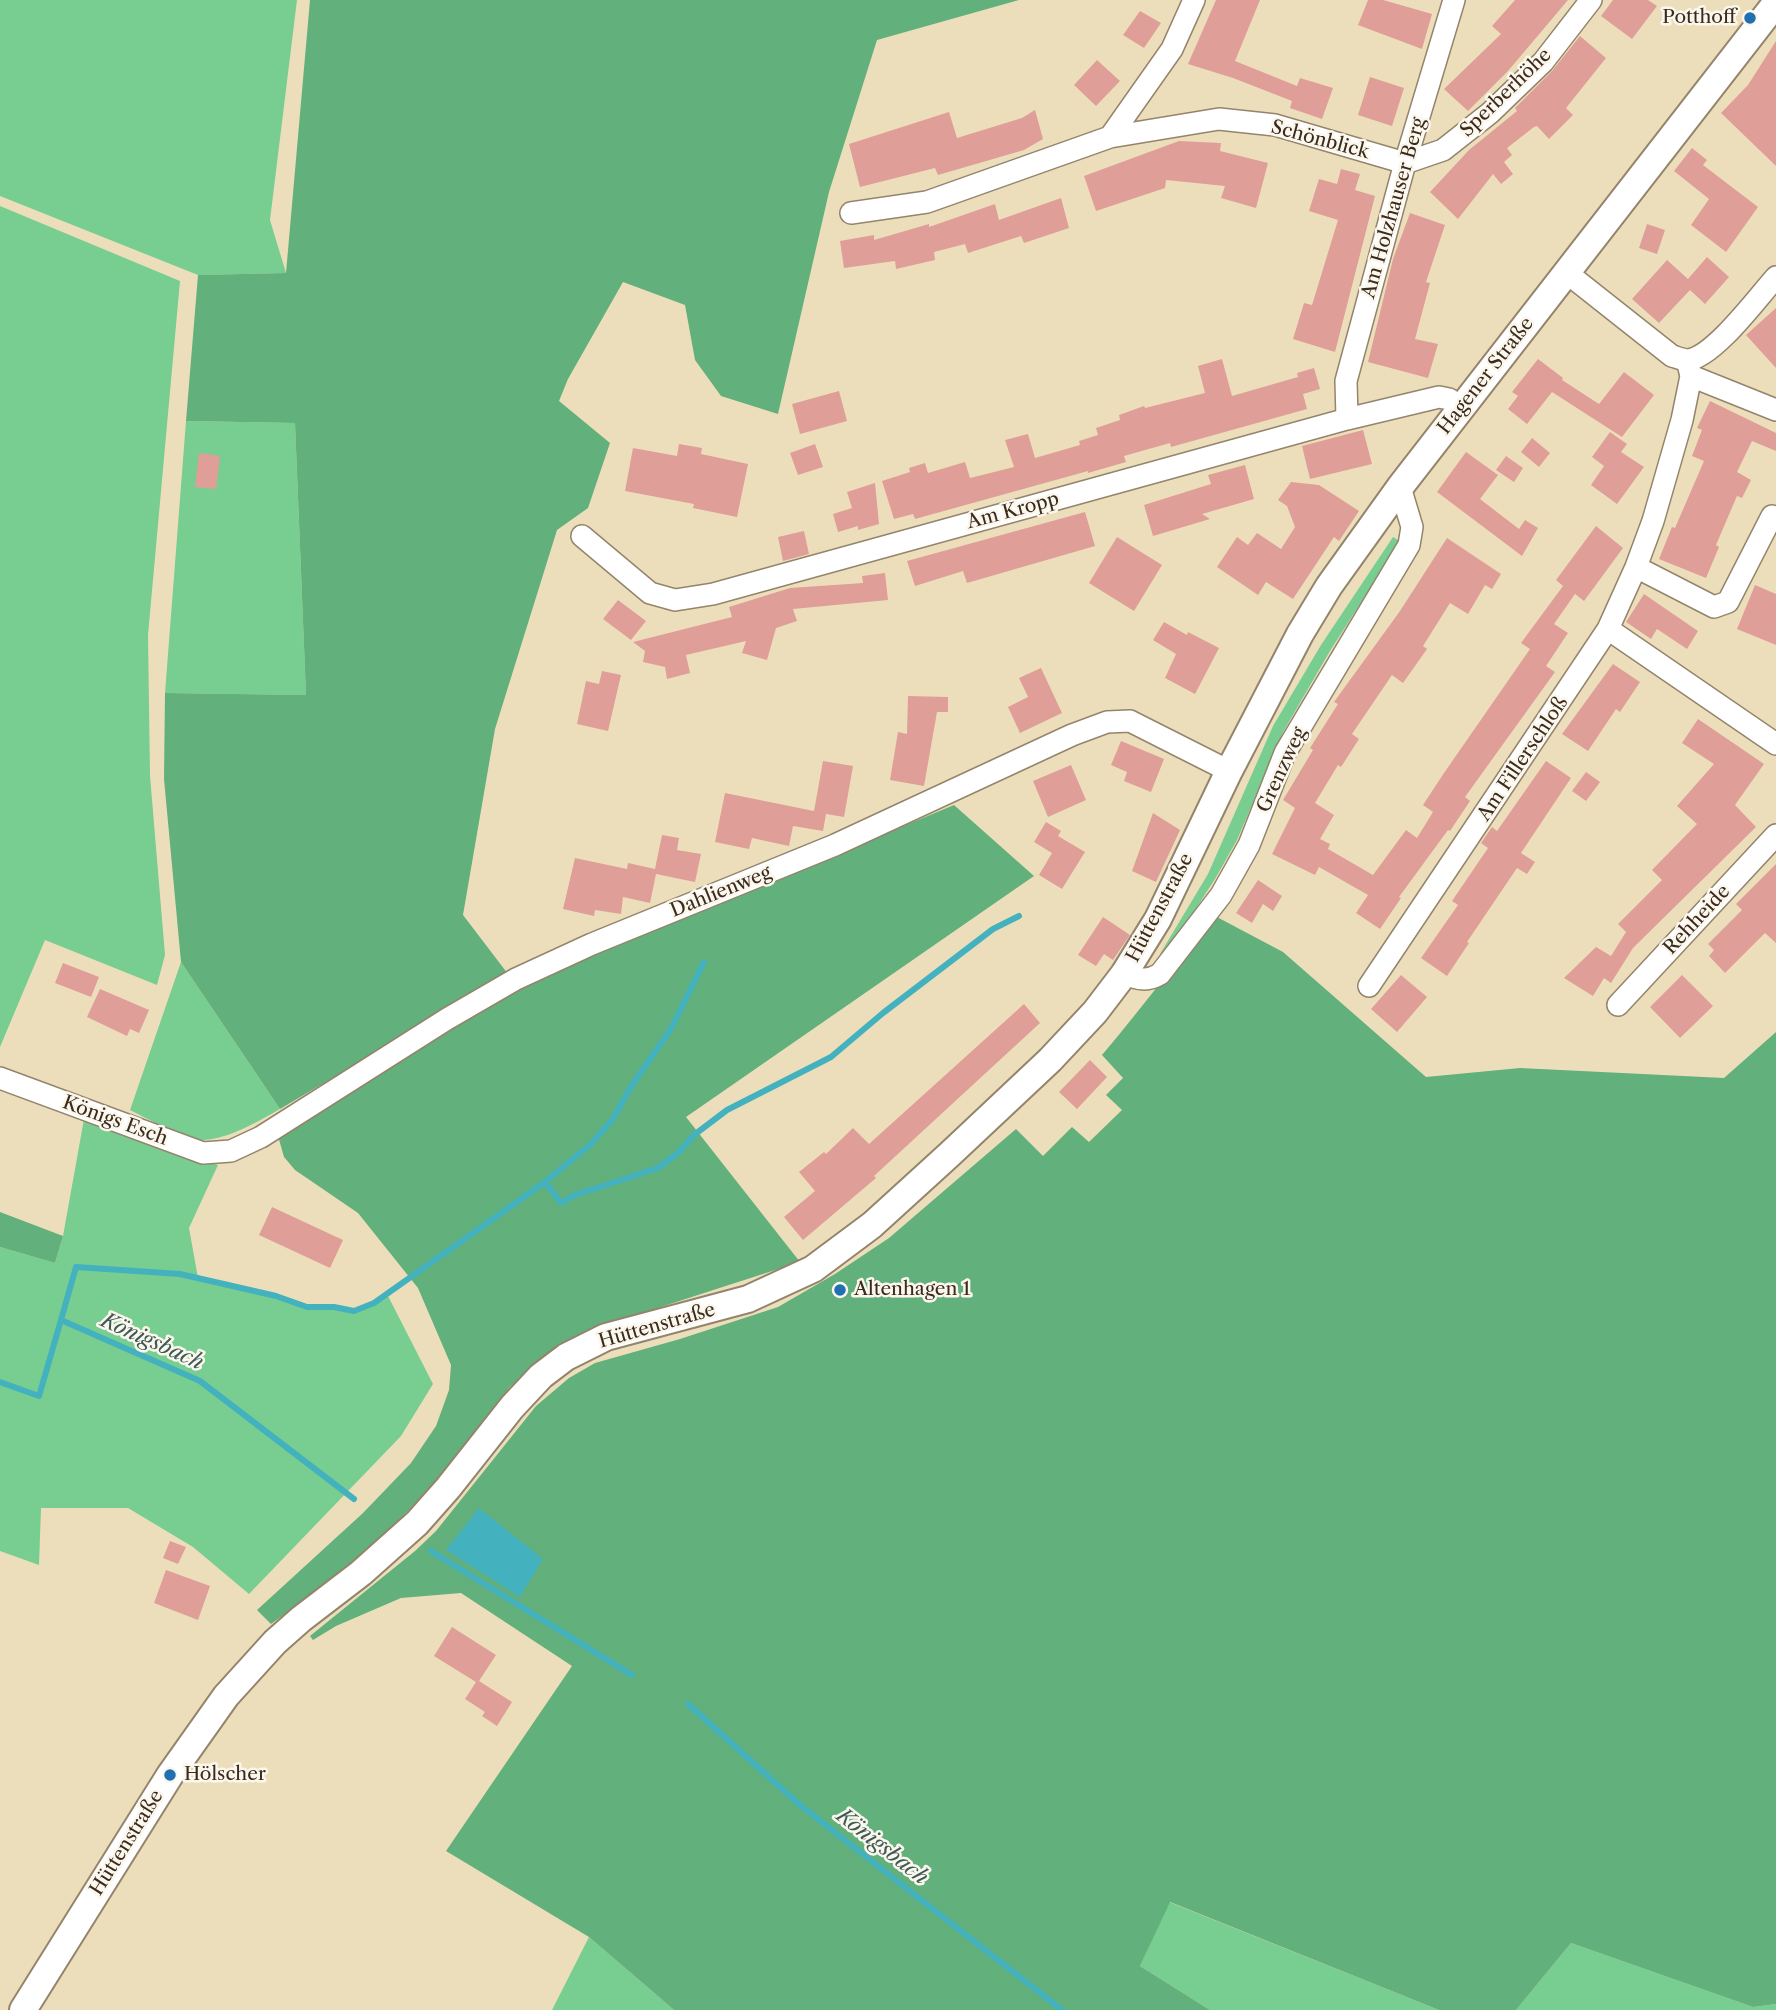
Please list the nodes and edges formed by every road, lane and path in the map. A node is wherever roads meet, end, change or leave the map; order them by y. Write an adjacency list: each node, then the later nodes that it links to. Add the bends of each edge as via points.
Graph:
1 (1194, 0): 5 (street, via 1172,49)
2 (1454, 0): 6 (street, Am Holzhauser Berg)
3 (1591, 0): 6 (street, Sperberhöhe, via 1542,62 1490,113 1443,150)
4 (1776, 4): 8 (main road, Hagener Straße)
5 (1110, 137): 6 (street, Schönblick, via 1219,119 1275,125); 7 (street, Schönblick, via 927,202)
6 (1405, 163): 13 (street, Am Holzhauser Berg, via 1346,381)
7 (850, 213)
8 (1567, 274): 10 (street); 11 (main road, Hagener Straße)
9 (1776, 277): 10 (street)
10 (1689, 368): 12 (street); 17 (street, Am Fillerschloß, via 1682,420)
11 (1461, 407): 13 (street, Am Kropp, via 1439,397); 14 (main road, Hagener Straße)
12 (1776, 410)
13 (1347, 419): 16 (street, Am Kropp, via 713,594 675,600 650,593)
14 (1400, 487): 20 (main road, Hagener Straße, via 1300,634); 22 (street, Grenzweg, via 1412,527 1409,545 1285,753 1249,845 1222,895 1160,974 1141,980)
15 (1772, 516): 17 (street, via 1728,602 1714,607)
16 (582, 536)
17 (1636, 568): 18 (street, Am Fillerschloß)
18 (1608, 629): 19 (street); 23 (street, Am Fillerschloß)
19 (1776, 744)
20 (1229, 771): 22 (main road, Hüttenstraße, via 1158,919); 26 (street, Dahlienweg, via 1130,721 1107,722 1072,735 835,845 516,979 261,1138)
21 (1776, 835): 24 (street, Rehheide)
22 (1124, 974): 27 (main road, Hüttenstraße, via 1042,1068 872,1225 829,1258 748,1299 606,1338 566,1357 541,1376 416,1523 275,1642 226,1696 170,1775)
23 (1369, 986)
24 (1618, 1005)
25 (0, 1078): 26 (street, Königs Esch, via 203,1153)
26 (231, 1151)
27 (23, 2010)

